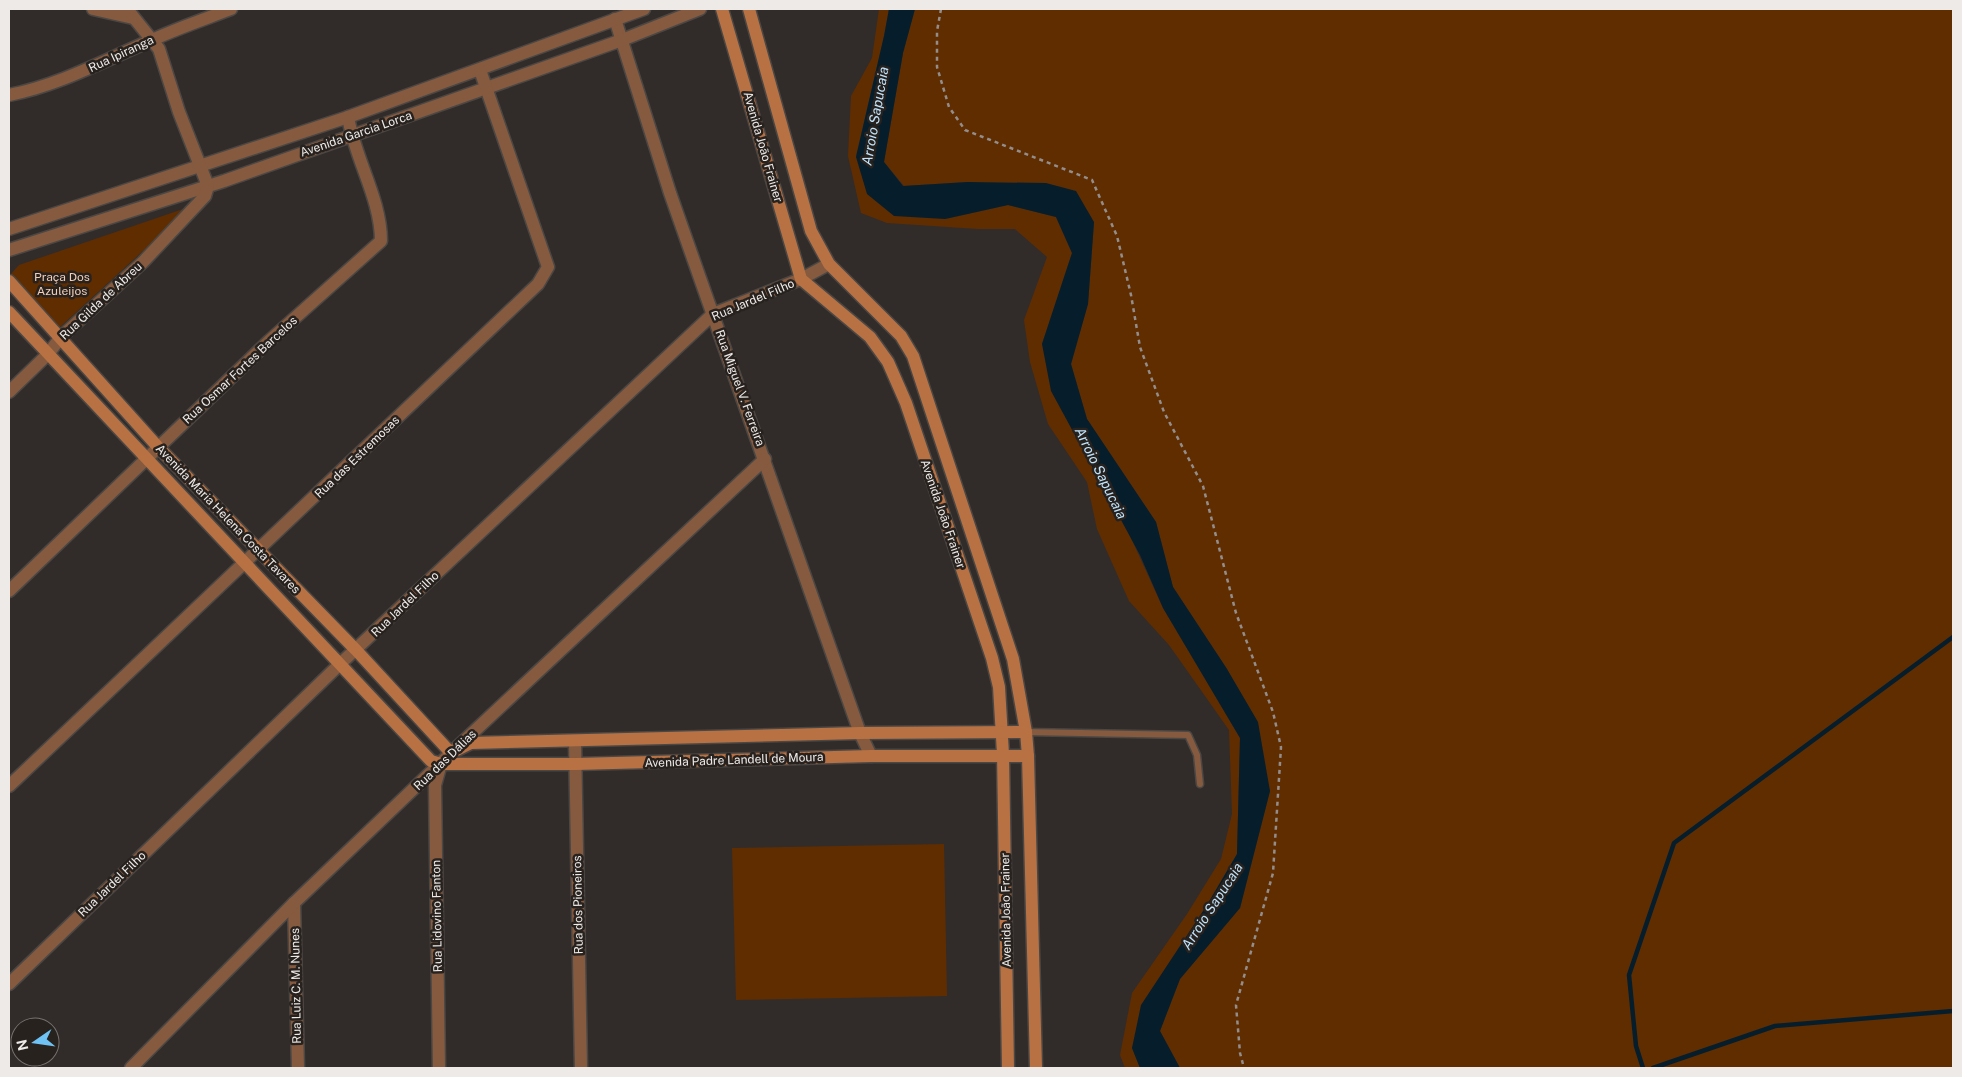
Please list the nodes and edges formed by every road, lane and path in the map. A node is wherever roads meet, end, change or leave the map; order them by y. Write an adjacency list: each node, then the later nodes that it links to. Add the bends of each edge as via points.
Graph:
1 (93, 9): 8 (street)
2 (231, 9): 10 (street, Rua Ipiranga)
3 (644, 9): 9 (street, Avenida Garcia Lorca)
4 (700, 9): 11 (street, Avenida Garcia Lorca)
5 (722, 9): 22 (street, Avenida João Frainer)
6 (749, 9): 21 (street, Avenida João Frainer, via 811,231)
7 (940, 9): 57 (path, via 937,67 949,107 966,130 1092,180 1117,236 1140,347 1164,412 1203,486 1236,613 1273,712 1281,747 1273,873 1236,1005)
8 (130, 13): 10 (street)
9 (614, 19): 11 (street, Rua Miguel V. Ferreira); 12 (street, Avenida Garcia Lorca)
10 (152, 40): 14 (street, Rua Ipiranga, via 85,71); 17 (street, via 159,49)
11 (622, 40): 13 (street, Avenida Garcia Lorca); 25 (street, Rua Miguel V. Ferreira, via 670,193)
12 (480, 70): 13 (street, Rua das Estremosas); 15 (street, Avenida Garcia Lorca)
13 (487, 88): 16 (street, Avenida Garcia Lorca); 32 (street, Rua das Estremosas, via 548,267 538,284)
14 (9, 95)
15 (348, 117): 16 (street, Rua Osmar Fortes Barcelos); 17 (street, Avenida Garcia Lorca)
16 (351, 136): 18 (street, Avenida Garcia Lorca); 29 (street, Rua Osmar Fortes Barcelos, via 381,224 380,241 269,341)
17 (199, 168): 18 (street); 19 (street, Avenida Garcia Lorca)
18 (208, 186): 20 (street, Avenida Garcia Lorca); 26 (street, Rua Gilda de Abreu, via 195,210)
19 (9, 229)
20 (9, 250)
21 (829, 264): 22 (street, Rua Jardel Filho); 38 (street, Avenida João Frainer, via 901,336 913,356 1013,659)
22 (801, 279): 25 (street, Rua Jardel Filho); 37 (street, Avenida João Frainer, via 870,337 888,362 906,403 992,658 999,687)
23 (9, 281): 26 (street, Avenida Maria Helena Costa Tavares)
24 (9, 312): 27 (street, Avenida Maria Helena Costa Tavares)
25 (713, 314): 30 (street, Rua Miguel V. Ferreira); 35 (street, Rua Jardel Filho)
26 (61, 337): 27 (street, Rua Gilda de Abreu); 29 (street, Avenida Maria Helena Costa Tavares)
27 (48, 354): 28 (street, Rua Gilda de Abreu); 31 (street, Avenida Maria Helena Costa Tavares)
28 (9, 392)
29 (158, 448): 31 (street, Rua Osmar Fortes Barcelos); 32 (street, Avenida Maria Helena Costa Tavares)
30 (765, 459): 39 (street, Rua Miguel V. Ferreira); 41 (street, Rua das Dálias)
31 (145, 460): 33 (street, Avenida Maria Helena Costa Tavares); 34 (street, Rua Osmar Fortes Barcelos)
32 (259, 550): 33 (street, Rua das Estremosas); 35 (street, Avenida Maria Helena Costa Tavares)
33 (244, 561): 36 (street, Avenida Maria Helena Costa Tavares); 48 (street, Rua das Estremosas)
34 (9, 591)
35 (356, 650): 36 (street, Rua Jardel Filho); 41 (street, Avenida Maria Helena Costa Tavares)
36 (340, 664): 45 (street, Avenida Maria Helena Costa Tavares, via 431,762); 50 (street, Rua Jardel Filho)
37 (1001, 732): 38 (street, Avenida Padre Landell de Moura); 39 (street, Avenida Padre Landell de Moura); 42 (street, Avenida João Frainer)
38 (1026, 732): 44 (street, Avenida João Frainer); 47 (lane, via 1188,735 1197,755)
39 (860, 733): 40 (street, Avenida Padre Landell de Moura); 43 (street, Rua Miguel V. Ferreira)
40 (574, 742): 41 (street, Avenida Padre Landell de Moura, via 471,743); 46 (street, Rua dos Pioneiros)
41 (451, 753): 45 (street, Rua das Dálias)
42 (1003, 754): 43 (street, Avenida Padre Landell de Moura); 44 (street, Avenida Padre Landell de Moura); 55 (street, Avenida João Frainer)
43 (871, 756): 46 (street, Avenida Padre Landell de Moura)
44 (1028, 756): 56 (street, Avenida João Frainer)
45 (441, 764): 46 (street, Avenida Padre Landell de Moura); 49 (street, Rua das Dálias); 53 (street, Rua Lidovino Fanton, via 435,785)
46 (576, 764): 54 (street, Rua dos Pioneiros)
47 (1200, 784)
48 (9, 786)
49 (294, 904): 51 (street, Rua das Dálias); 52 (street, Rua Luiz C. M. Nunes)
50 (9, 984)
51 (131, 1068)
52 (298, 1068)
53 (439, 1068)
54 (581, 1068)
55 (1008, 1068)
56 (1036, 1068)
57 (1244, 1068)

